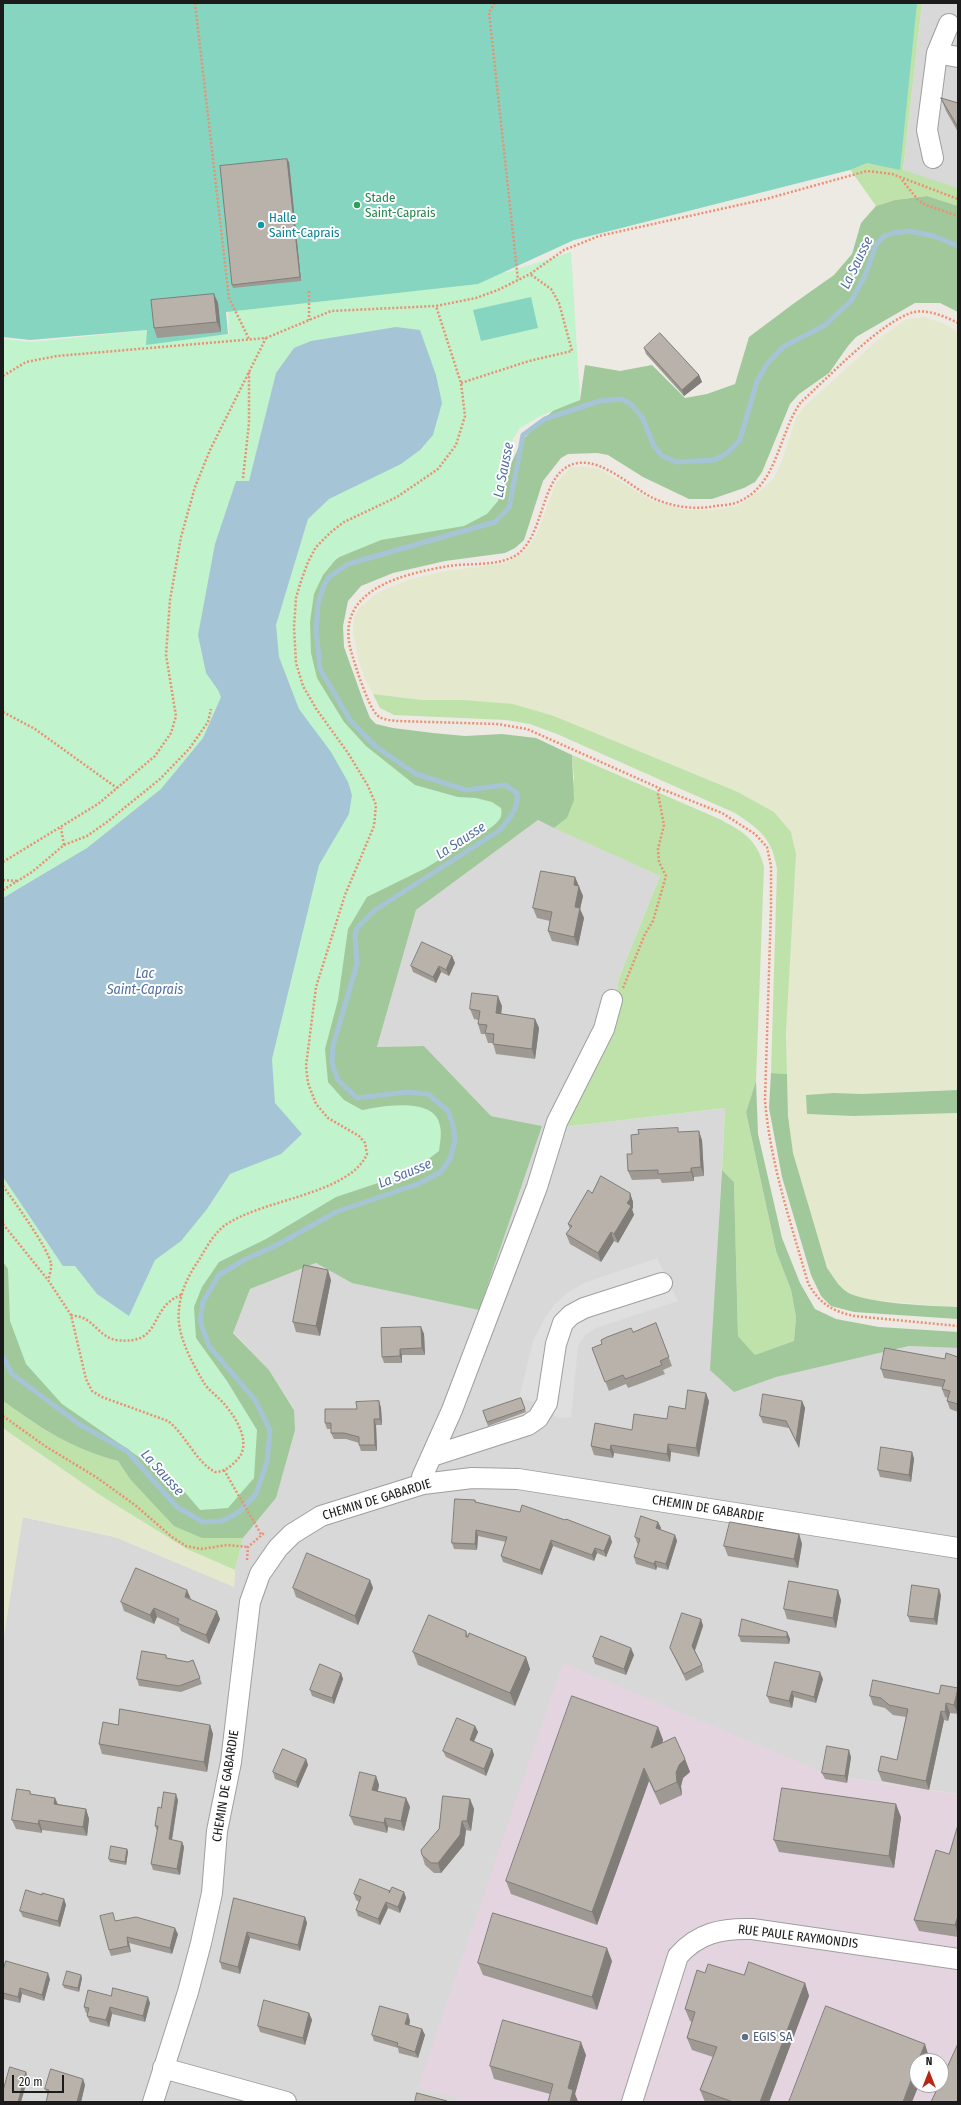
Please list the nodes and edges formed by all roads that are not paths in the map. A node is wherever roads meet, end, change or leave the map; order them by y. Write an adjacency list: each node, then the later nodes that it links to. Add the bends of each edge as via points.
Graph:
1 (949, 24): 2 (street)
2 (937, 53): 3 (street); 4 (street, via 927,130)
3 (958, 57)
4 (933, 158)
5 (612, 1000): 7 (street, via 604,1029 557,1122 537,1187 455,1403)
6 (662, 1283): 7 (street, via 584,1308 563,1323 557,1339 547,1403 538,1418 528,1425)
7 (432, 1456): 8 (street, via 422,1477)
8 (423, 1484): 9 (street, CHEMIN DE GABARDIE, via 472,1478 518,1479); 11 (street, CHEMIN DE GABARDIE, via 364,1501 309,1522 278,1548 260,1574 250,1602 232,1762 217,1832 210,1900 188,1992)
9 (958, 1548)
10 (958, 1959): 14 (street, RUE PAULE RAYMONDIS, via 752,1930 712,1932 686,1947 678,1956)
11 (163, 2068): 12 (street, CHEMIN DE GABARDIE); 13 (street)
12 (153, 2102)
13 (286, 2102)
14 (632, 2102)

